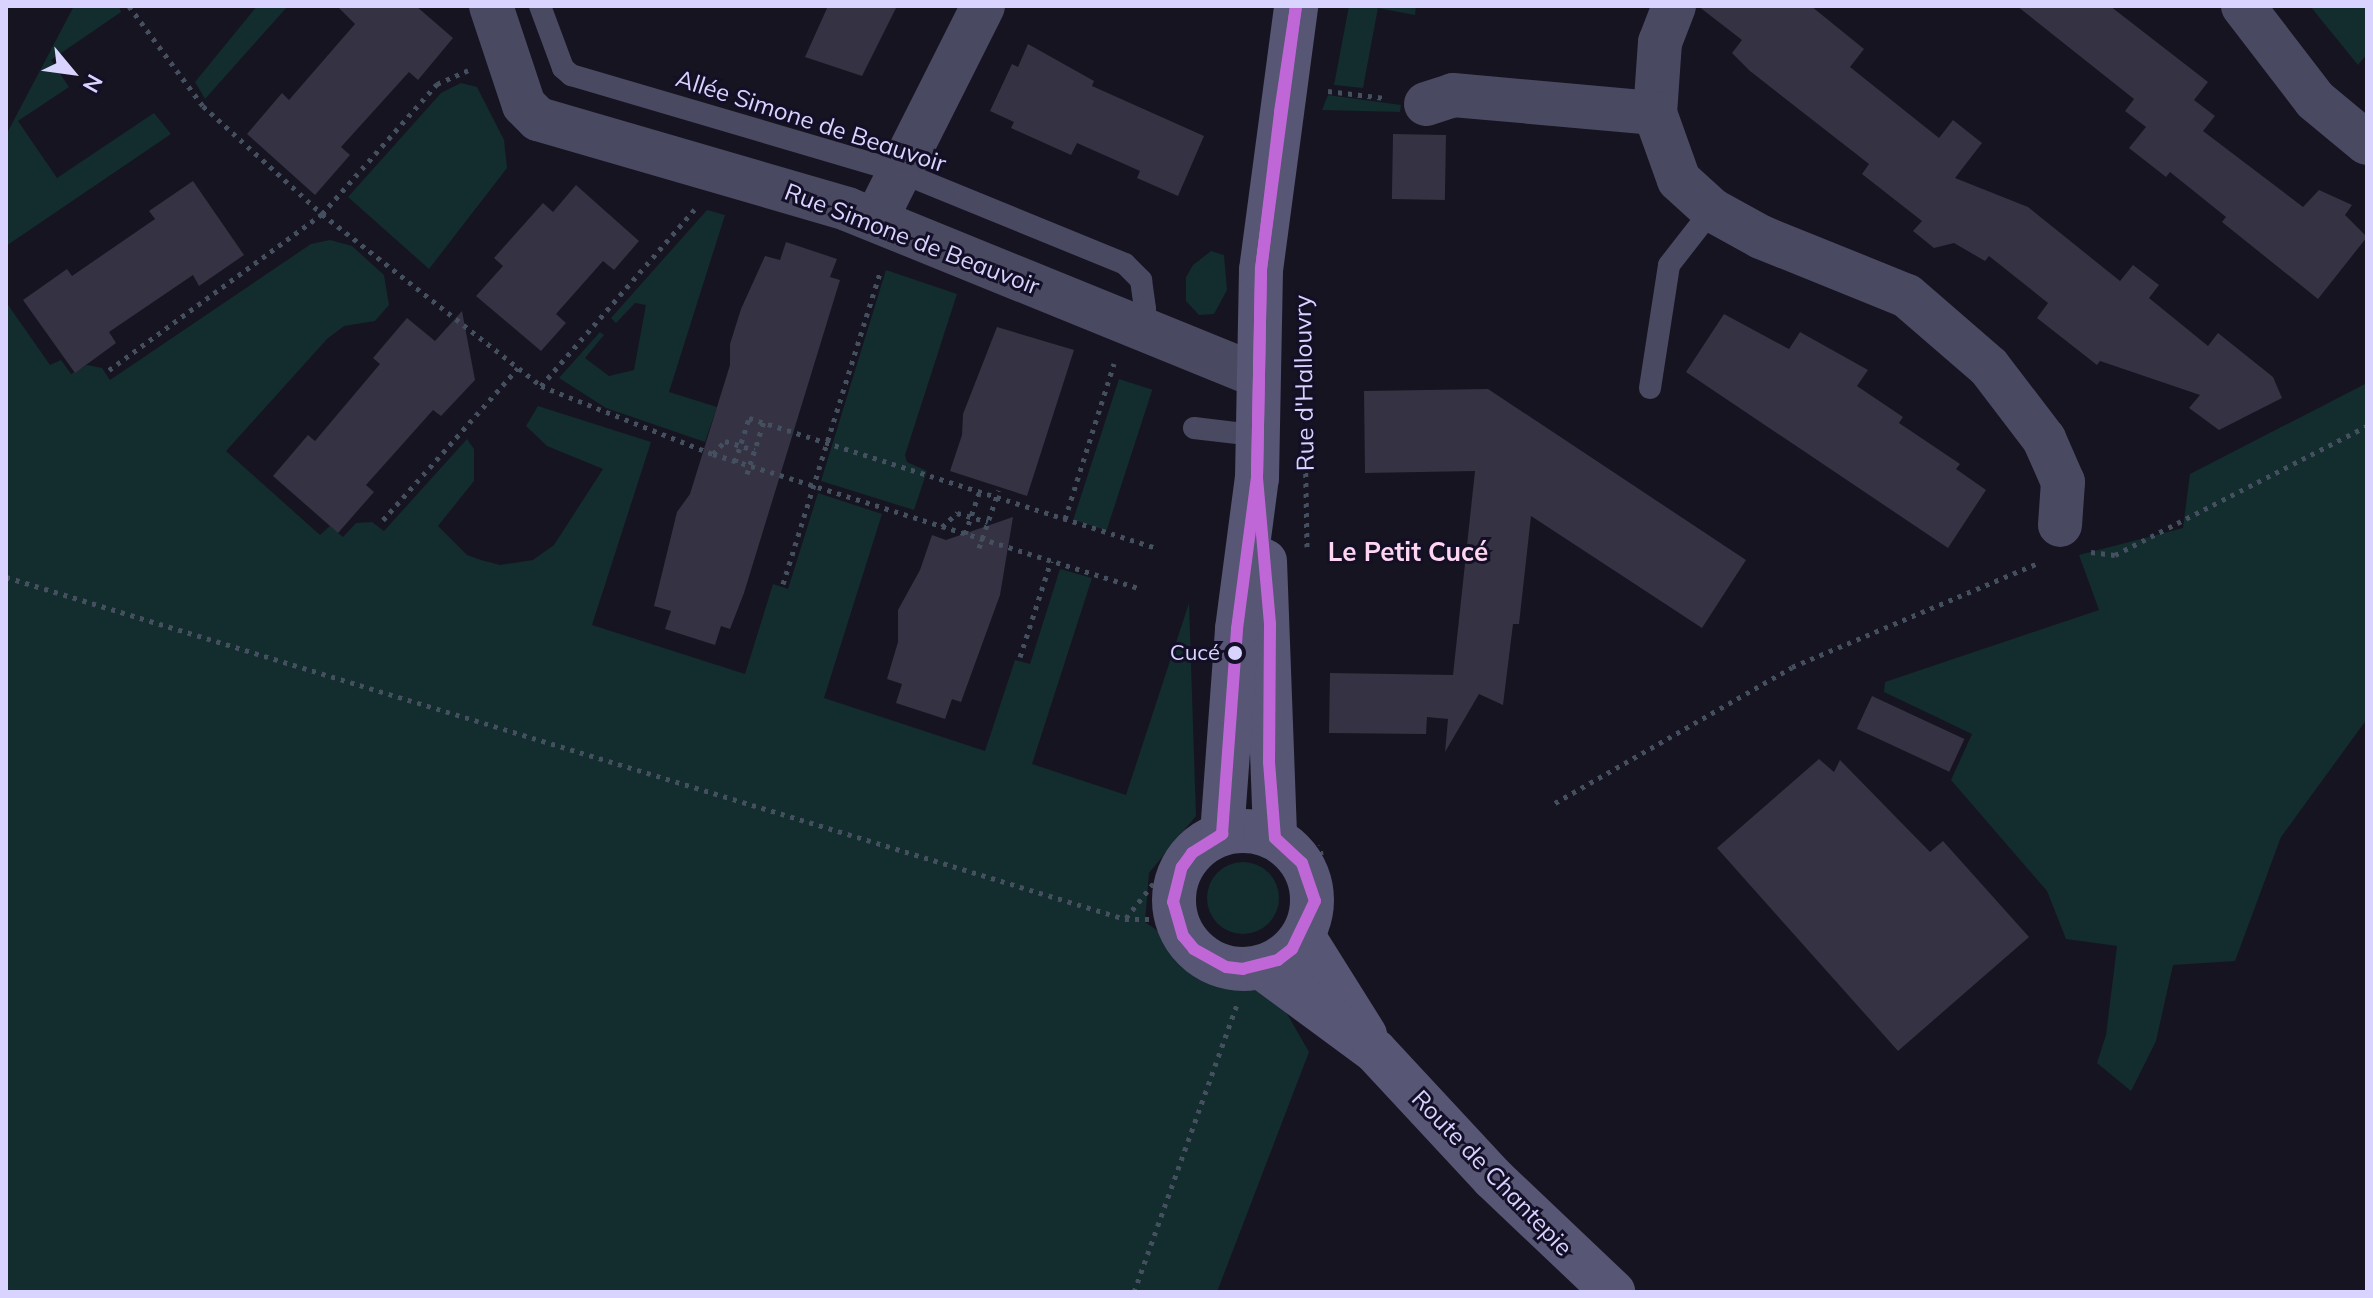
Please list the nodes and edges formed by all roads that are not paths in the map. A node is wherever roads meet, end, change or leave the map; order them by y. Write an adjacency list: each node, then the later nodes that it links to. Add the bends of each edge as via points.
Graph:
1 (491, 6): 12 (street, Rue Simone de Beauvoir, via 524,105 538,119)
2 (540, 6): 10 (lane, Allée Simone de Beauvoir, via 563,68 571,75)
3 (983, 6): 10 (street)
4 (1296, 6): 14 (main road, Rue d'Hallouvry, via 1261,270)
5 (1674, 6): 8 (street, via 1660,42)
6 (2243, 6): 9 (street, via 2315,100)
7 (1426, 104): 8 (street, via 1453,95)
8 (1655, 113): 11 (street, via 1679,180)
9 (2367, 143)
10 (900, 172): 12 (street); 13 (lane, Allée Simone de Beauvoir, via 1125,264 1141,280 1145,309)
11 (1712, 210): 15 (lane, via 1669,265); 19 (street, via 1761,237 1907,296 1989,367 2051,453 2063,482)
12 (885, 223): 13 (street, Rue Simone de Beauvoir)
13 (1132, 326): 14 (street, Rue Simone de Beauvoir)
14 (1258, 376): 16 (main road, Rue d'Hallouvry)
15 (1650, 388)
16 (1259, 419): 17 (lane, via 1244,434); 18 (main road, Rue d'Hallouvry)
17 (1194, 428)
18 (1257, 478): 20 (main road, Rue d'Hallouvry, via 1237,629); 21 (main road, Rue d'Hallouvry, via 1270,623)
19 (2067, 544)
20 (1222, 834): 21 (main road, via 1249,830); 23 (main road, via 1192,853 1182,867 1174,893 1176,919 1194,949 1226,967)
21 (1275, 838): 22 (main road, via 1289,848 1310,881 1315,901)
22 (1303, 936): 23 (main road, via 1278,960); 24 (main road, Route de Chantepie)
23 (1252, 968): 24 (main road, Route de Chantepie)
24 (1375, 1051): 25 (main road, Route de Chantepie, via 1493,1178)
25 (1613, 1292)

